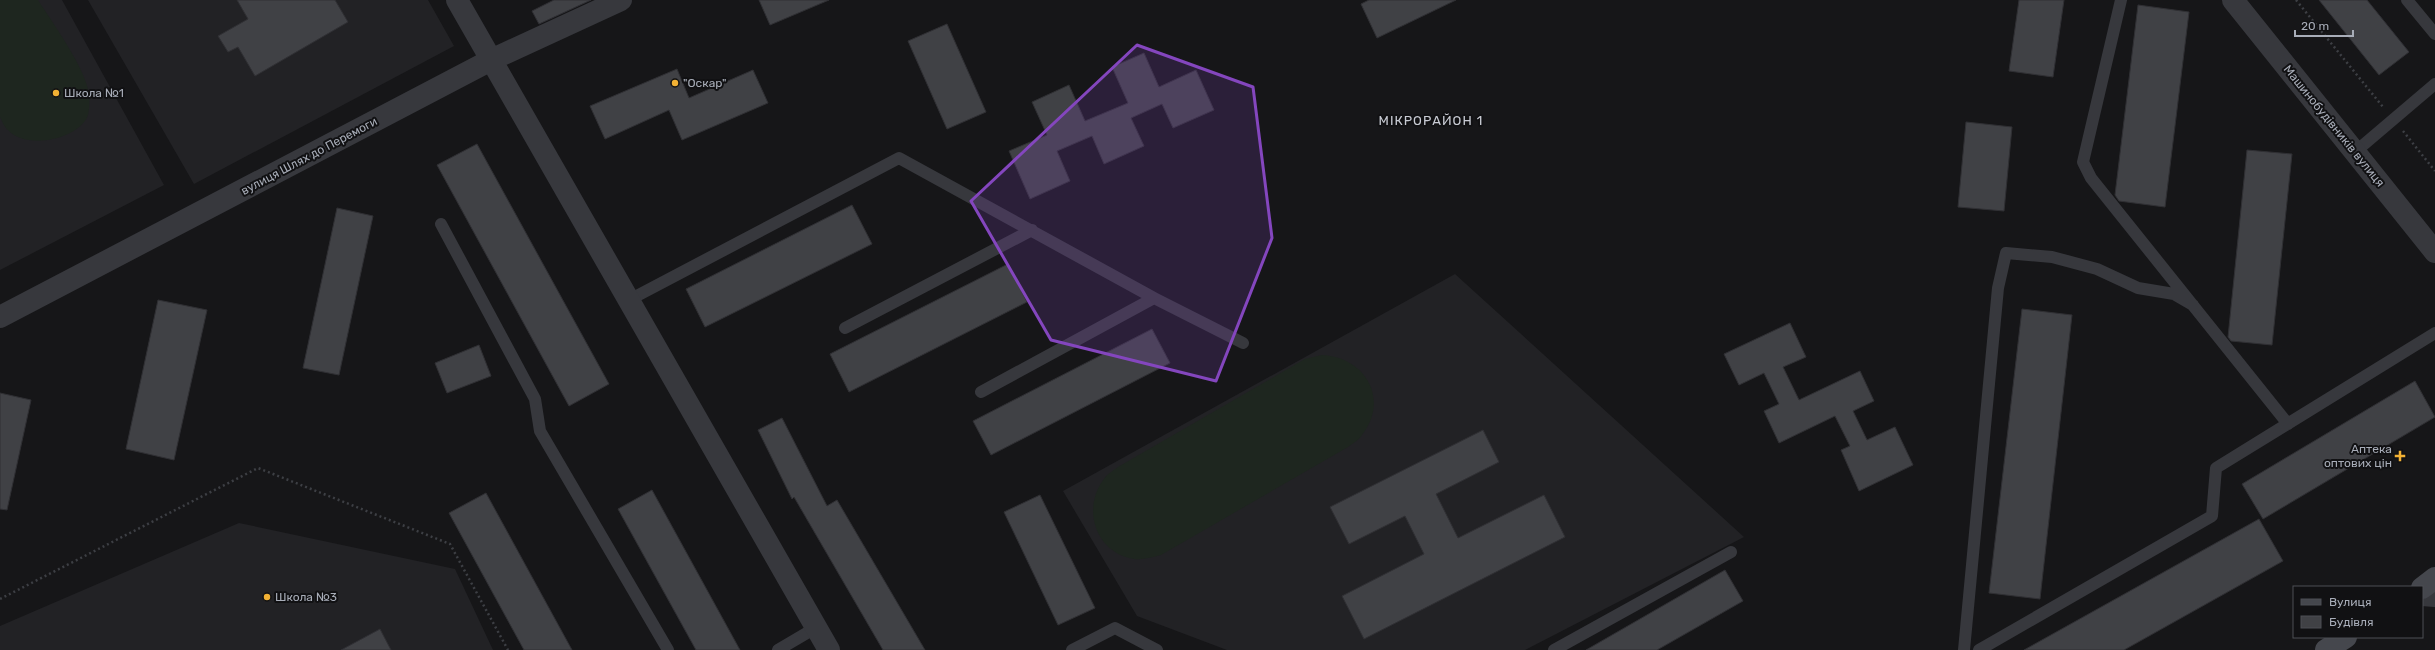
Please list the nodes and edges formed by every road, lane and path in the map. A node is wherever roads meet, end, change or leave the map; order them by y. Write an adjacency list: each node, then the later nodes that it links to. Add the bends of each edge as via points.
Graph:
1 (457, 0): 8 (street)
2 (621, 0): 8 (street, вулиця Шлях до Перемоги)
3 (2121, 0): 19 (lane, via 2083,162 2091,178)
4 (2233, 0): 12 (street, Машинобудівників вулиця)
5 (2296, 0): 10 (path)
6 (2407, 0): 7 (lane)
7 (2435, 34)
8 (491, 60): 18 (street); 20 (street, вулиця Шлях до Перемоги)
9 (2435, 84): 12 (lane)
10 (2385, 109)
11 (2399, 127): 13 (path)
12 (2355, 152): 16 (street, Машинобудівників вулиця)
13 (2435, 172)
14 (441, 224): 35 (lane, via 535,399 540,431)
15 (1032, 230): 17 (lane); 18 (lane, via 899,158); 21 (lane)
16 (2435, 252)
17 (1154, 298): 23 (lane); 24 (lane)
18 (629, 300): 32 (street)
19 (2193, 305): 25 (lane); 41 (lane, via 2174,294 2138,288 2097,269 2052,257 2006,253 1998,288)
20 (0, 317)
21 (845, 328)
22 (2435, 333): 25 (lane)
23 (1243, 343)
24 (981, 392)
25 (2288, 424): 42 (lane, via 2216,468 2212,516)
26 (1731, 552): 40 (lane)
27 (2435, 578): 28 (street)
28 (2423, 587)
29 (2423, 595): 30 (street)
30 (2435, 596)
31 (0, 599): 34 (path, via 258,468 450,544)
32 (816, 628): 36 (lane); 37 (street)
33 (2344, 638): 43 (street)
34 (508, 650)
35 (668, 650)
36 (778, 650)
37 (829, 650)
38 (1072, 650): 39 (lane, via 1115,628)
39 (1157, 650)
40 (1554, 650)
41 (1964, 650)
42 (1979, 650)
43 (2326, 650)

